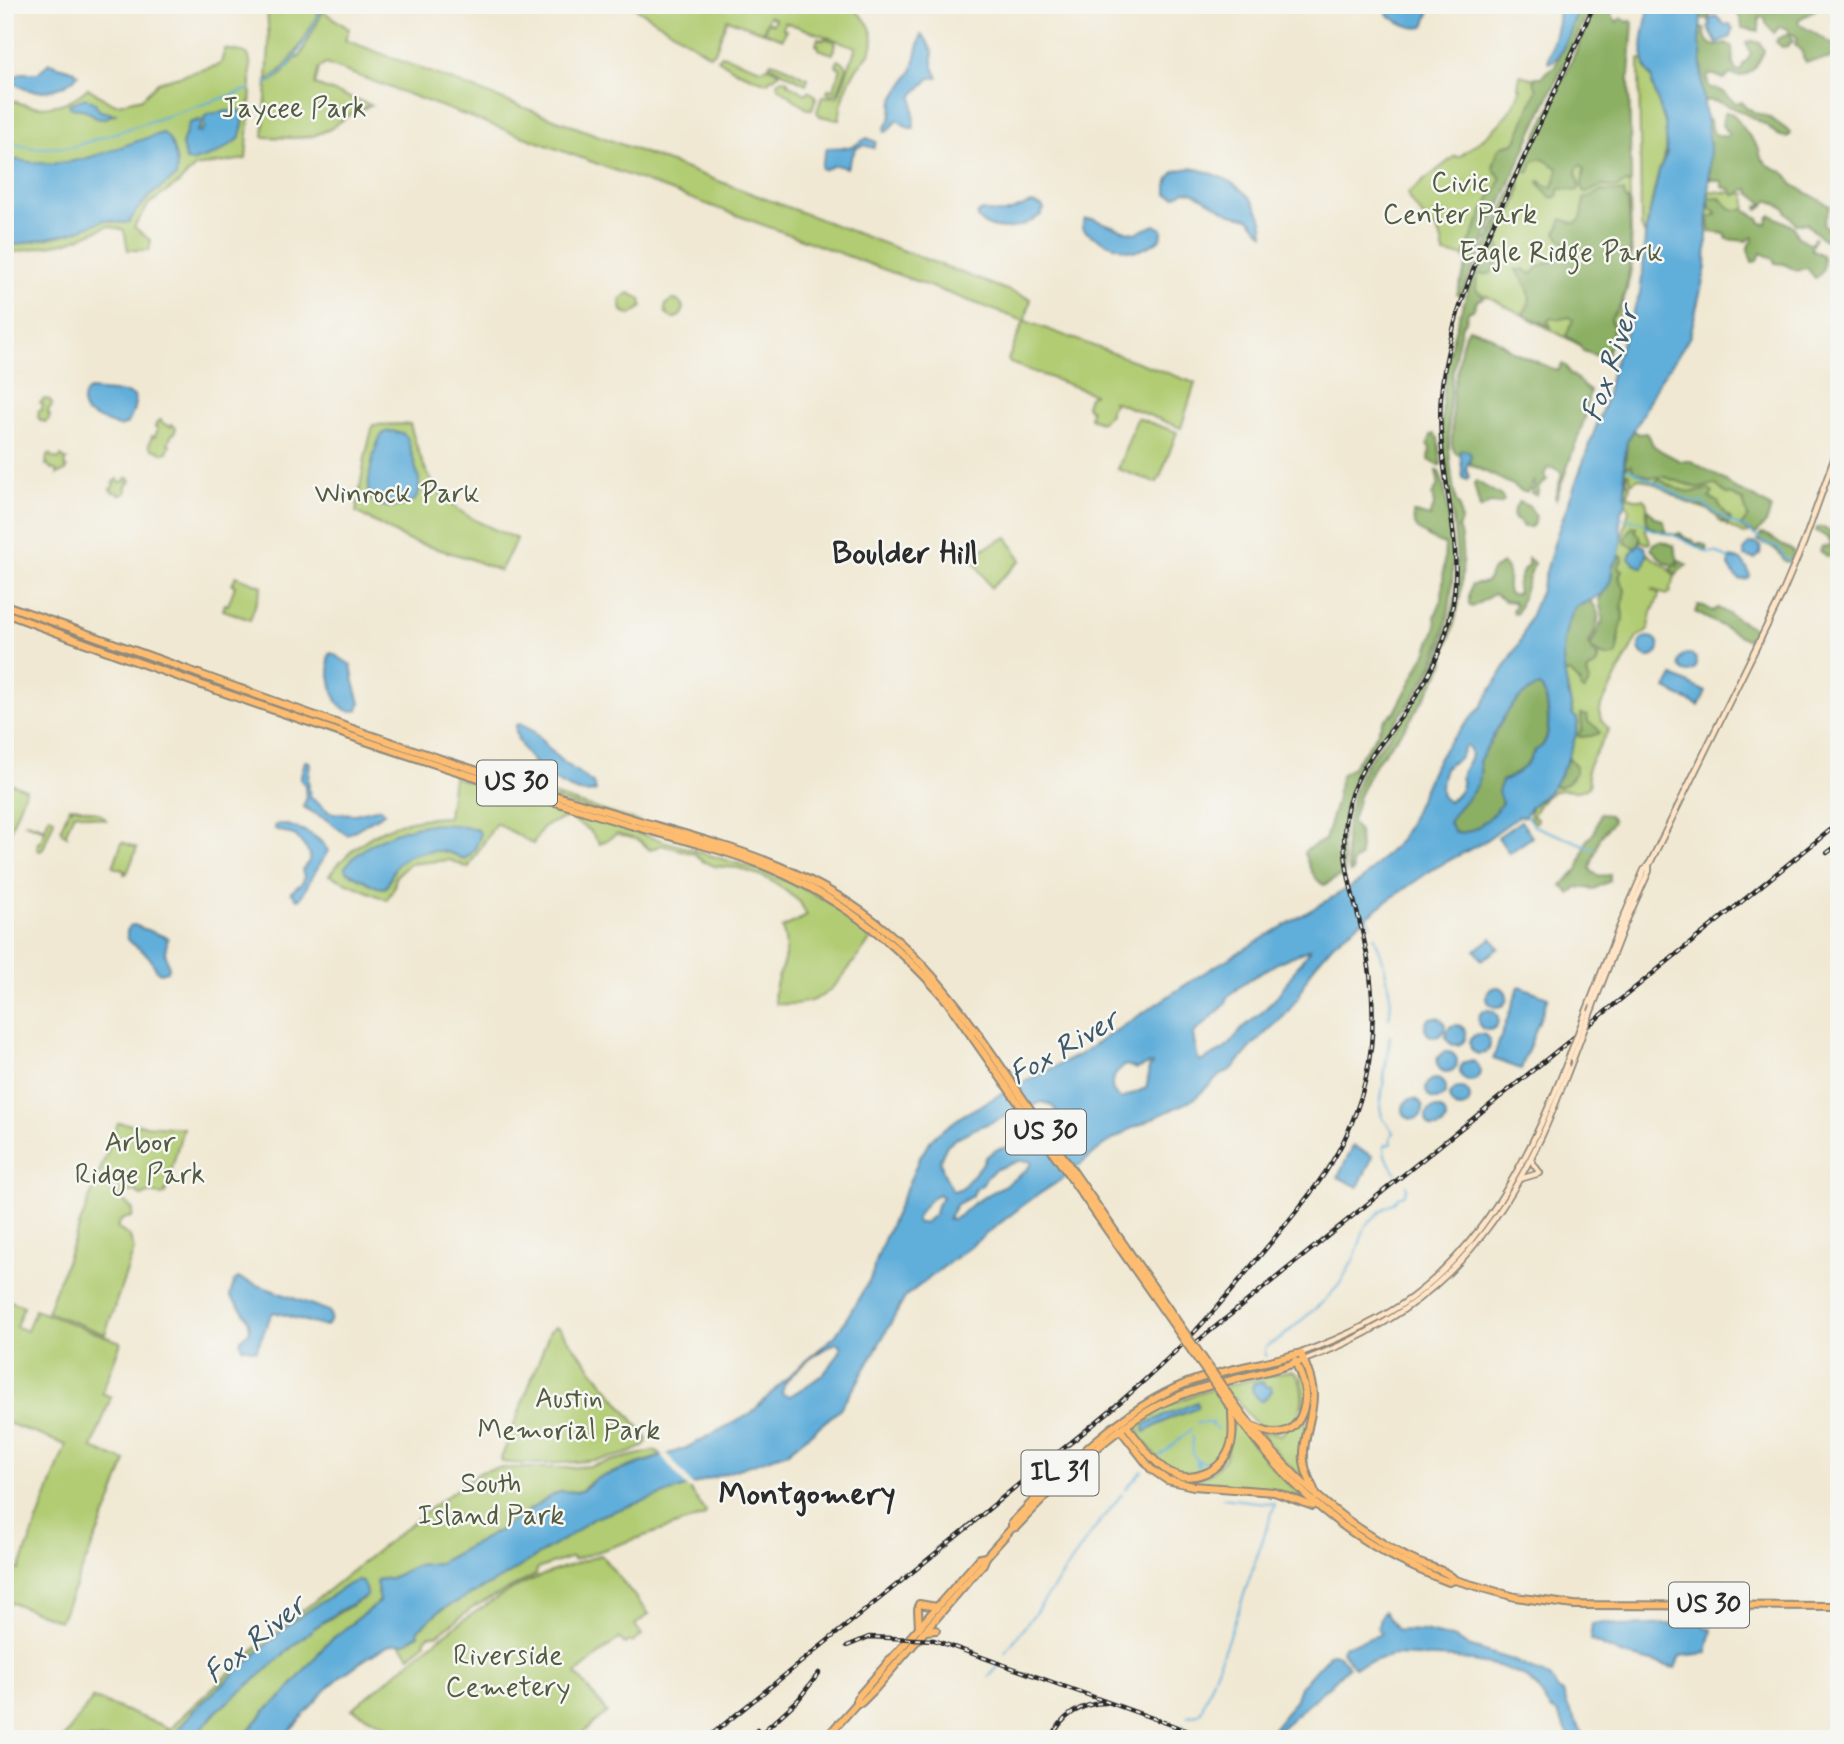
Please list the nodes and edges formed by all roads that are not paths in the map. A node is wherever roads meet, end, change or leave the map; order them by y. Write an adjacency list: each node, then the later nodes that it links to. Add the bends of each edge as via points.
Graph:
1 (1839, 445): 4 (main road, IL 31, via 1779,601)
2 (5, 605): 5 (main road, US 30, via 354,730 737,849 799,874 858,910 923,965)
3 (5, 613): 5 (main road, US 30, via 387,748 738,857 791,878 845,908 902,953 947,1001)
4 (1650, 863): 6 (main road, IL 31, bridge); 8 (main road, IL 31, bridge, via 1538,1129 1489,1215 1440,1273 1412,1297)
5 (1001, 1072): 9 (main road, US 30, bridge)
6 (1531, 1157): 7 (main road, IL 31); 7 (main road, via 1540,1173)
7 (1519, 1179): 8 (main road, IL 31, via 1480,1238 1437,1285 1389,1320 1342,1346)
8 (1299, 1358): 11 (main road, IL 31, via 1195,1380 1156,1398); 12 (main road, via 1305,1395 1296,1424 1278,1433); 13 (main road, via 1313,1393 1304,1463)
9 (1229, 1401): 10 (main road, US 30); 12 (main road, US 30)
10 (1232, 1410): 11 (main road, via 1233,1434 1221,1463 1191,1477 1163,1467); 14 (main road, US 30, via 1288,1479)
11 (1122, 1425): 14 (main road, via 1151,1469 1167,1480 1275,1492); 17 (main road, IL 31, via 980,1559)
12 (1250, 1426): 13 (main road, US 30)
13 (1317, 1497): 15 (main road, US 30, via 1385,1545)
14 (1321, 1509): 15 (main road, US 30, via 1396,1559 1449,1582)
15 (1455, 1580): 16 (main road, US 30, via 1515,1597 1574,1605)
16 (1839, 1606)
17 (939, 1610): 18 (main road, IL 31); 18 (main road, via 938,1629); 18 (main road, via 919,1606)
18 (922, 1629): 19 (main road, IL 31, via 868,1697)
19 (825, 1739)

